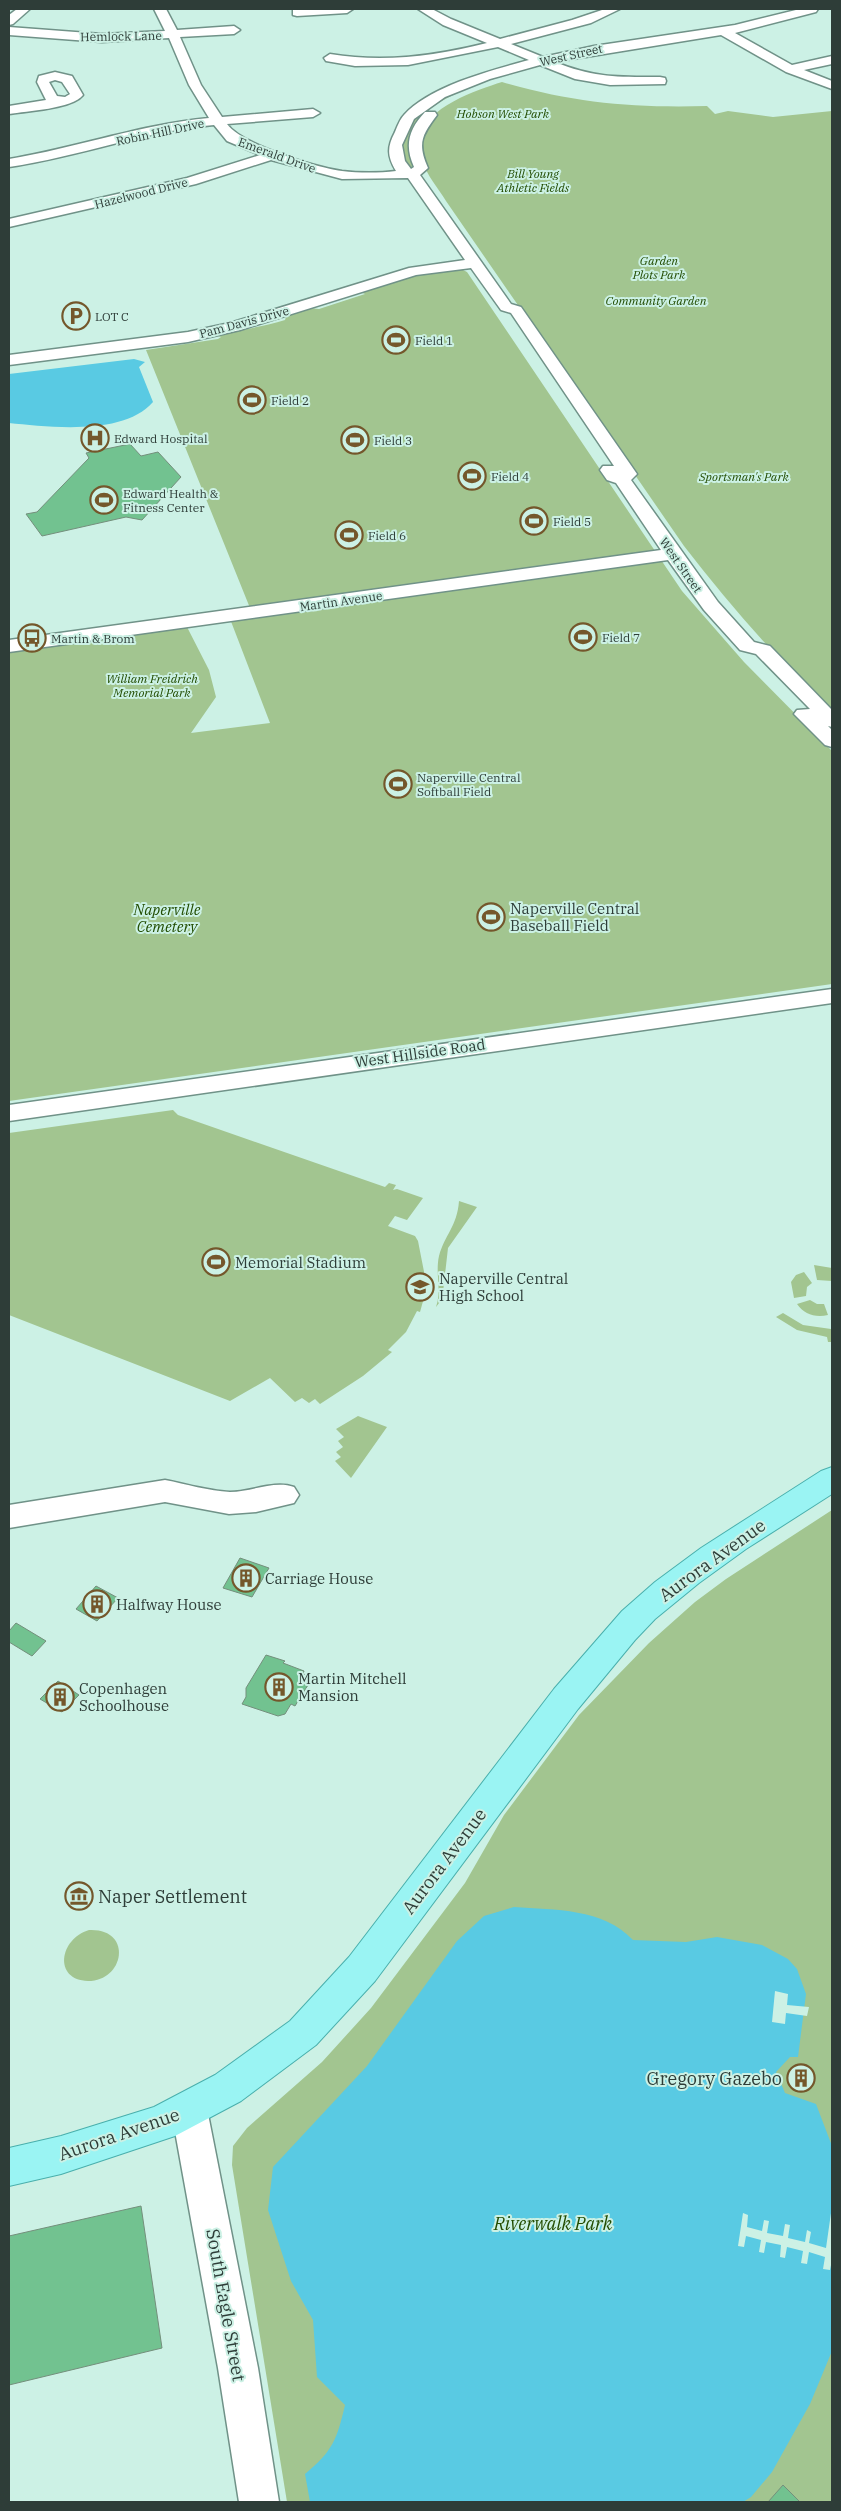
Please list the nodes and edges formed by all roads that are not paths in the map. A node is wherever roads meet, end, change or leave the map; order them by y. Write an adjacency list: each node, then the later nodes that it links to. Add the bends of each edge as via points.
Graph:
1 (24, 9): 8 (street)
2 (160, 9): 12 (street, Emerald Drive)
3 (347, 9): 7 (street)
4 (424, 9): 13 (street)
5 (614, 9): 13 (street)
6 (818, 11): 11 (street, West Street, via 794,23)
7 (297, 12)
8 (9, 21)
9 (234, 30): 12 (street, Hemlock Lane)
10 (9, 31): 12 (street, Hemlock Lane, via 91,38)
11 (728, 33): 16 (street, West Street, via 602,47); 17 (street)
12 (173, 35): 23 (street, Emerald Drive, via 190,77)
13 (499, 44): 14 (street, via 410,60 348,63); 16 (street)
14 (330, 58)
15 (832, 60): 17 (street)
16 (547, 63): 18 (street, via 598,80); 26 (street, West Street, via 474,89 434,110 417,130 413,145 421,168); 26 (street, West Street, via 454,87 412,113 400,126 394,146 402,170)
17 (790, 69): 19 (street)
18 (660, 81)
19 (832, 85)
20 (61, 101): 21 (street)
21 (9, 110)
22 (313, 113): 23 (street, Robin Hill Drive)
23 (218, 121): 24 (street, Emerald Drive, via 232,138); 25 (street, Robin Hill Drive, via 185,124)
24 (272, 155): 26 (street, Emerald Drive, via 350,176); 27 (street, Hazelwood Drive, via 191,181)
25 (9, 163)
26 (412, 174): 28 (street, West Street)
27 (9, 223)
28 (474, 263): 29 (street, Pam Davis Drive, via 414,271 234,327 188,337); 30 (street, West Street, via 506,307 501,312 613,476 622,478)
29 (9, 360)
30 (673, 554): 31 (street, Martin Avenue); 32 (street, West Street, via 693,583)
31 (9, 646)
32 (747, 646): 33 (street, West Street, via 763,650); 34 (street, West Street, via 747,655)
33 (832, 721)
34 (832, 741)
35 (832, 996): 36 (street, West Hillside Road)
36 (9, 1113)
37 (832, 1479): 40 (main road, Aurora Avenue, via 738,1539 644,1611 592,1667 327,2009 303,2033 264,2063)
38 (284, 1495): 39 (street, via 229,1503 165,1491)
39 (9, 1517)
40 (189, 2109): 41 (main road, Aurora Avenue, via 159,2124); 42 (street, South Eagle Street, via 238,2368)
41 (9, 2167)
42 (259, 2502)

